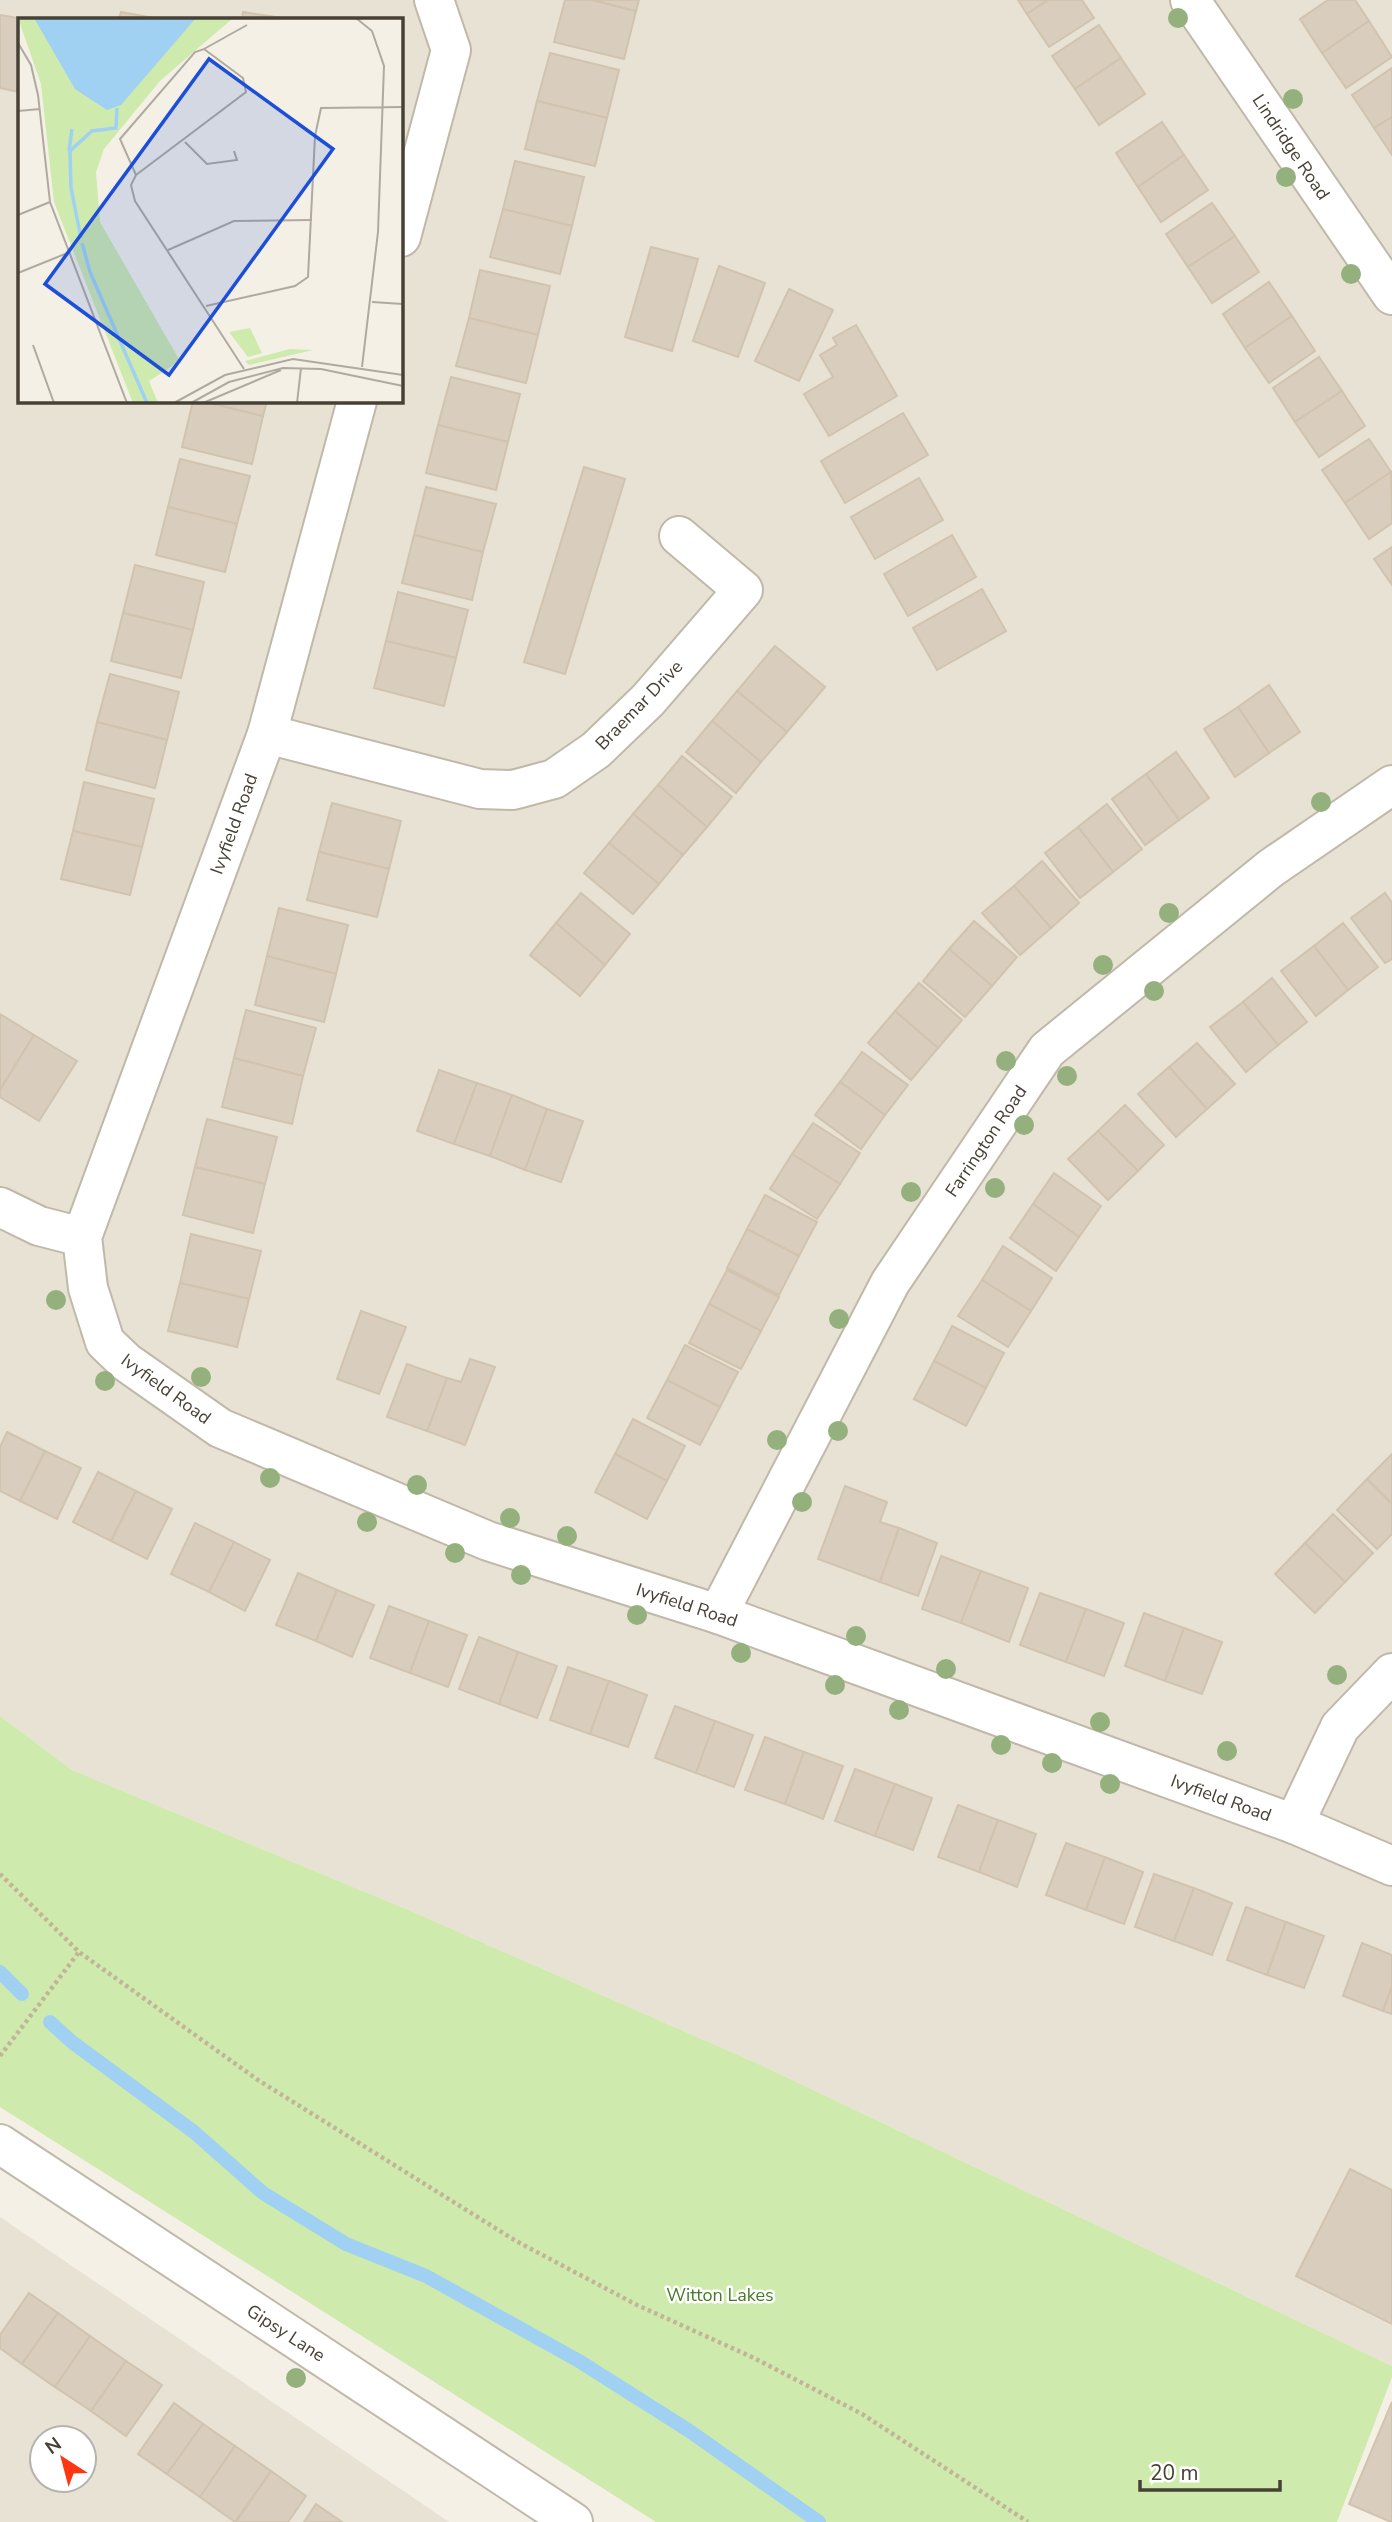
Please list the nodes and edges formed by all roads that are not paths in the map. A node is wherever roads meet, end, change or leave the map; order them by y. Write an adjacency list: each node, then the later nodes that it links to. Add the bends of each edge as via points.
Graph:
1 (434, 0): 3 (street, via 451,50)
2 (1190, 0): 4 (street, Lindridge Road)
3 (402, 233)
4 (1392, 295)
5 (357, 402): 7 (street, Ivyfield Road)
6 (679, 536): 7 (street, Braemar Drive, via 743,590 648,700 596,750 554,779 513,790 480,789)
7 (267, 734): 10 (street, Ivyfield Road)
8 (1392, 785): 11 (street, Farrington Road, via 1271,868 1046,1050 890,1283)
9 (0, 1207): 10 (street, via 39,1226)
10 (82, 1237): 11 (street, Ivyfield Road, via 88,1288 105,1342 220,1428 488,1541)
11 (718, 1614): 13 (street, Ivyfield Road)
12 (1392, 1673): 13 (street, via 1340,1727)
13 (1294, 1824): 14 (street, Ivyfield Road)
14 (1392, 1866)
15 (5, 2159): 16 (street, Gipsy Lane)
16 (573, 2522)

